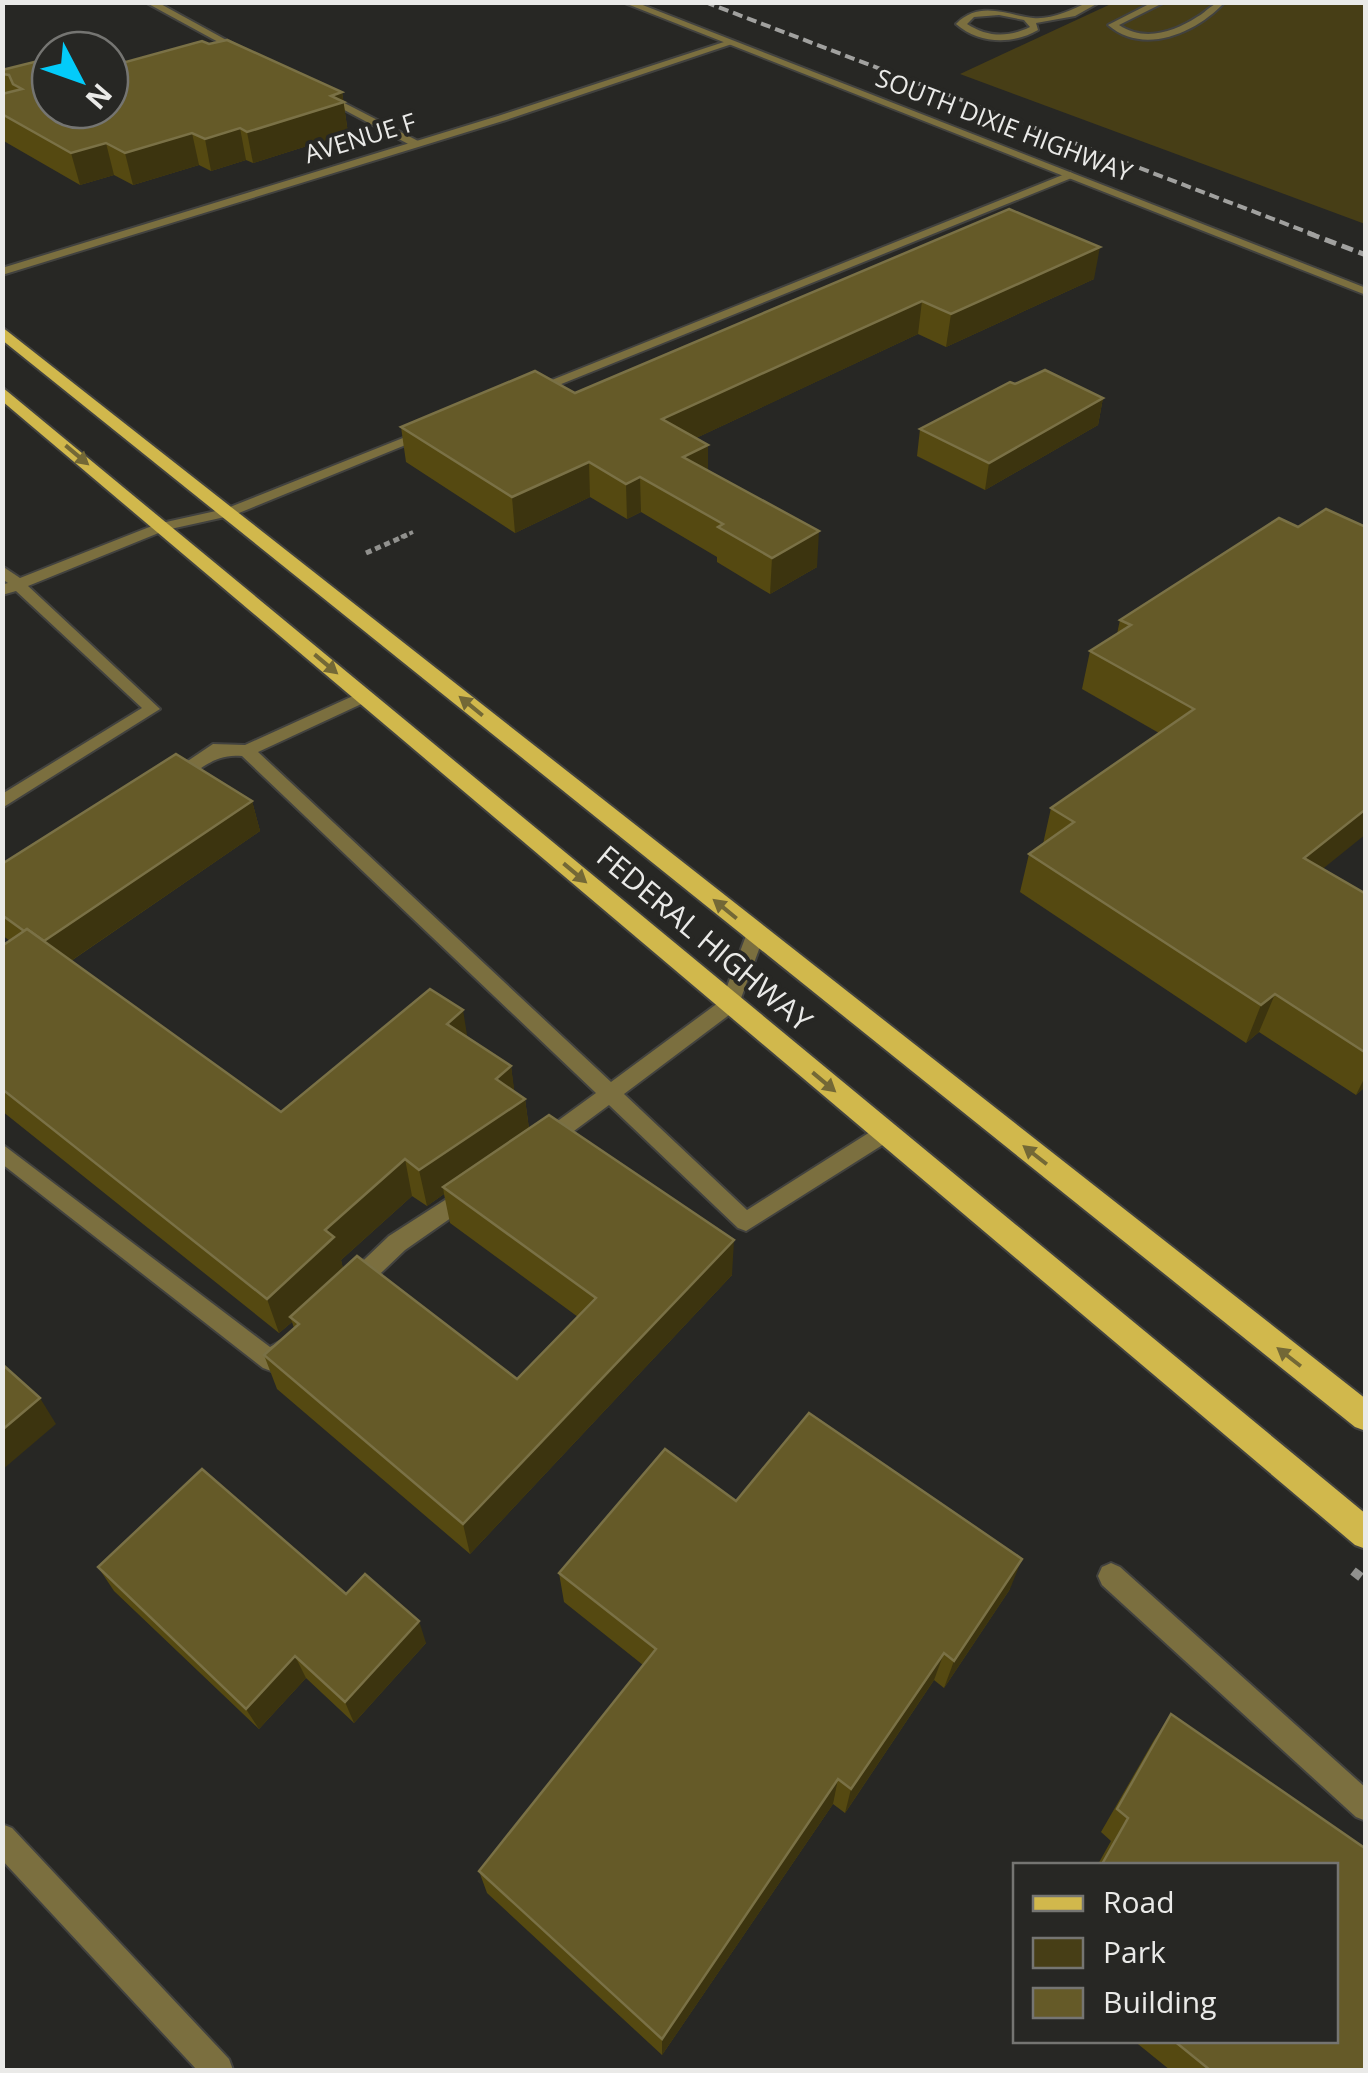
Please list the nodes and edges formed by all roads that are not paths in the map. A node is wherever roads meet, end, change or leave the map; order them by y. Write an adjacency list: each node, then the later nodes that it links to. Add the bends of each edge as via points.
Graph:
1 (149, 2): 8 (street)
2 (626, 2): 7 (street, SOUTH DIXIE HIGHWAY)
3 (1096, 2): 6 (street)
4 (1161, 2): 5 (street, via 1113,25 1137,36 1166,36)
5 (1221, 2)
6 (1032, 21): 6 (street, via 988,12 961,24 977,34 1008,37 1032,32)
7 (730, 42): 12 (street, AVENUE F); 13 (street, SOUTH DIXIE HIGHWAY)
8 (241, 52): 9 (street); 10 (street)
9 (224, 56)
10 (258, 61)
11 (311, 89): 12 (street)
12 (416, 144): 14 (street, AVENUE F)
13 (1070, 174): 15 (street, SOUTH DIXIE HIGHWAY); 18 (street)
14 (2, 272)
15 (1366, 292)
16 (2, 332): 20 (main road, FEDERAL HIGHWAY)
17 (2, 392): 21 (main road, FEDERAL HIGHWAY, one-way to 21)
18 (514, 398)
19 (437, 429): 20 (street)
20 (229, 512): 21 (street); 28 (main road, FEDERAL HIGHWAY, one-way to 20)
21 (162, 527): 23 (street); 24 (main road, FEDERAL HIGHWAY, one-way to 24)
22 (2, 570): 23 (street)
23 (10, 588): 27 (street, via 152,709)
24 (364, 696): 25 (street); 29 (main road, FEDERAL HIGHWAY, one-way to 29)
25 (248, 751): 26 (street, via 219,748); 30 (street)
26 (152, 791)
27 (2, 802)
28 (756, 933): 29 (street); 37 (main road, FEDERAL HIGHWAY, one-way to 28)
29 (730, 1004): 30 (street); 31 (main road, FEDERAL HIGHWAY, one-way to 31)
30 (610, 1096): 31 (street, via 746,1222); 33 (street)
31 (885, 1133): 38 (main road, FEDERAL HIGHWAY)
32 (2, 1152): 36 (street, via 271,1361)
33 (524, 1156)
34 (492, 1178): 35 (street, via 397,1244)
35 (341, 1296)
36 (299, 1335)
37 (1366, 1417)
38 (1366, 1534)
39 (1111, 1576): 40 (street)
40 (1366, 1807)
41 (2, 1838): 42 (street)
42 (218, 2070)

